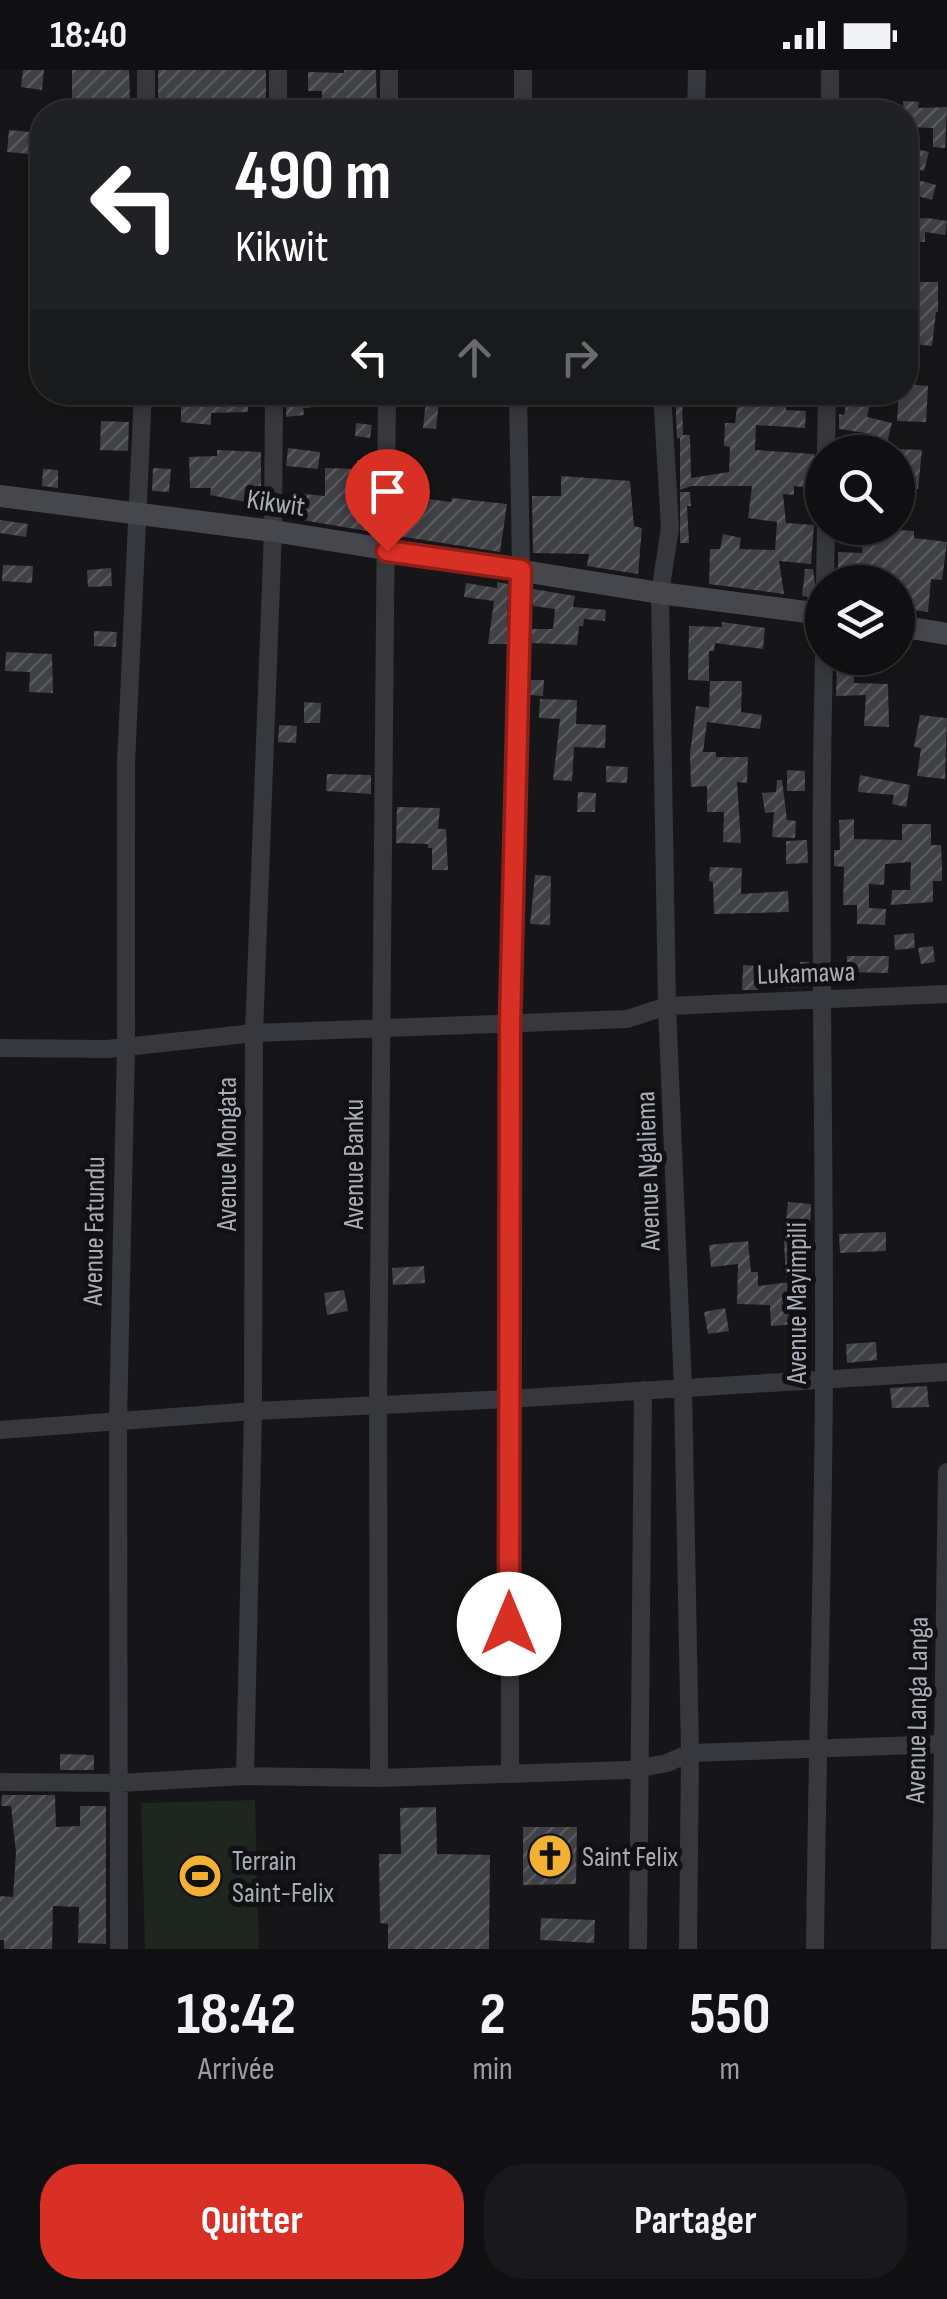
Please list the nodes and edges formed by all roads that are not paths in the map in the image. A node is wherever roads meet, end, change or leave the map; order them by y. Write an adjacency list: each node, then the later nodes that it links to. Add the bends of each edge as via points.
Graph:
1 (146, 70): 7 (street)
2 (278, 70): 8 (street)
3 (389, 70): 9 (street)
4 (523, 70): 10 (street)
5 (698, 70): 11 (street)
6 (830, 70): 12 (street)
7 (146, 100)
8 (278, 100)
9 (388, 100)
10 (523, 100)
11 (697, 100)
12 (830, 100)
13 (143, 405): 21 (street, Avenue Fatundu)
14 (274, 405): 22 (street, Avenue Mongata)
15 (388, 405): 23 (street, Avenue Banku)
16 (518, 405): 24 (street)
17 (663, 405): 25 (street, Avenue Ngaliema, via 670,528)
18 (827, 405): 19 (street)
19 (826, 435)
20 (0, 496): 21 (main road, Kikwit)
21 (139, 515): 22 (main road, Kikwit); 36 (street, Avenue Fatundu, via 126,763)
22 (273, 531): 23 (main road, Kikwit); 35 (street, Avenue Mongata)
23 (387, 551): 24 (main road, Kikwit); 34 (street, Avenue Banku)
24 (521, 570): 25 (main road, Kikwit); 33 (street)
25 (660, 593): 26 (main road, Kikwit); 32 (street, Avenue Ngaliema)
26 (805, 612)
27 (915, 629): 28 (main road)
28 (947, 634)
29 (824, 675): 31 (street, Avenue Mayimpili)
30 (947, 994): 31 (street, Lukamawa)
31 (824, 999): 32 (street, Lukamawa); 39 (street, Avenue Mayimpili)
32 (668, 1006): 33 (street, Lukamawa, via 627,1020); 40 (street, Avenue Ngaliema)
33 (510, 1024): 34 (street, Lukamawa); 42 (street)
34 (381, 1029): 35 (street, Lukamawa); 43 (street, Avenue Banku)
35 (254, 1033): 36 (street, Lukamawa); 44 (street, Avenue Mongata)
36 (126, 1046): 37 (street, Lukamawa); 45 (street, Avenue Fatundu)
37 (0, 1048)
38 (947, 1372): 39 (street)
39 (824, 1380): 40 (street); 49 (street, Avenue Mayimpili)
40 (683, 1388): 41 (street); 50 (street, Avenue Ngaliema)
41 (643, 1390): 42 (street); 51 (street)
42 (508, 1399): 43 (street); 52 (street)
43 (378, 1406): 44 (street); 54 (street, Avenue Banku)
44 (253, 1410): 45 (street); 53 (street, Avenue Mongata)
45 (118, 1423): 46 (street); 56 (street, Avenue Fatundu)
46 (0, 1430)
47 (947, 1472): 48 (street, Avenue Langa Langa)
48 (945, 1744): 49 (street); 61 (street, Avenue Langa Langa)
49 (817, 1750): 50 (street); 60 (street, Avenue Mayimpili)
50 (690, 1752): 51 (street); 59 (street, Avenue Ngaliema)
51 (637, 1770): 52 (street); 58 (street)
52 (510, 1773): 54 (street)
53 (245, 1776): 54 (street); 56 (street)
54 (379, 1778)
55 (0, 1782): 56 (street)
56 (119, 1783): 57 (street, Avenue Fatundu)
57 (119, 1949)
58 (638, 1949)
59 (688, 1949)
60 (815, 1949)
61 (940, 1949)

